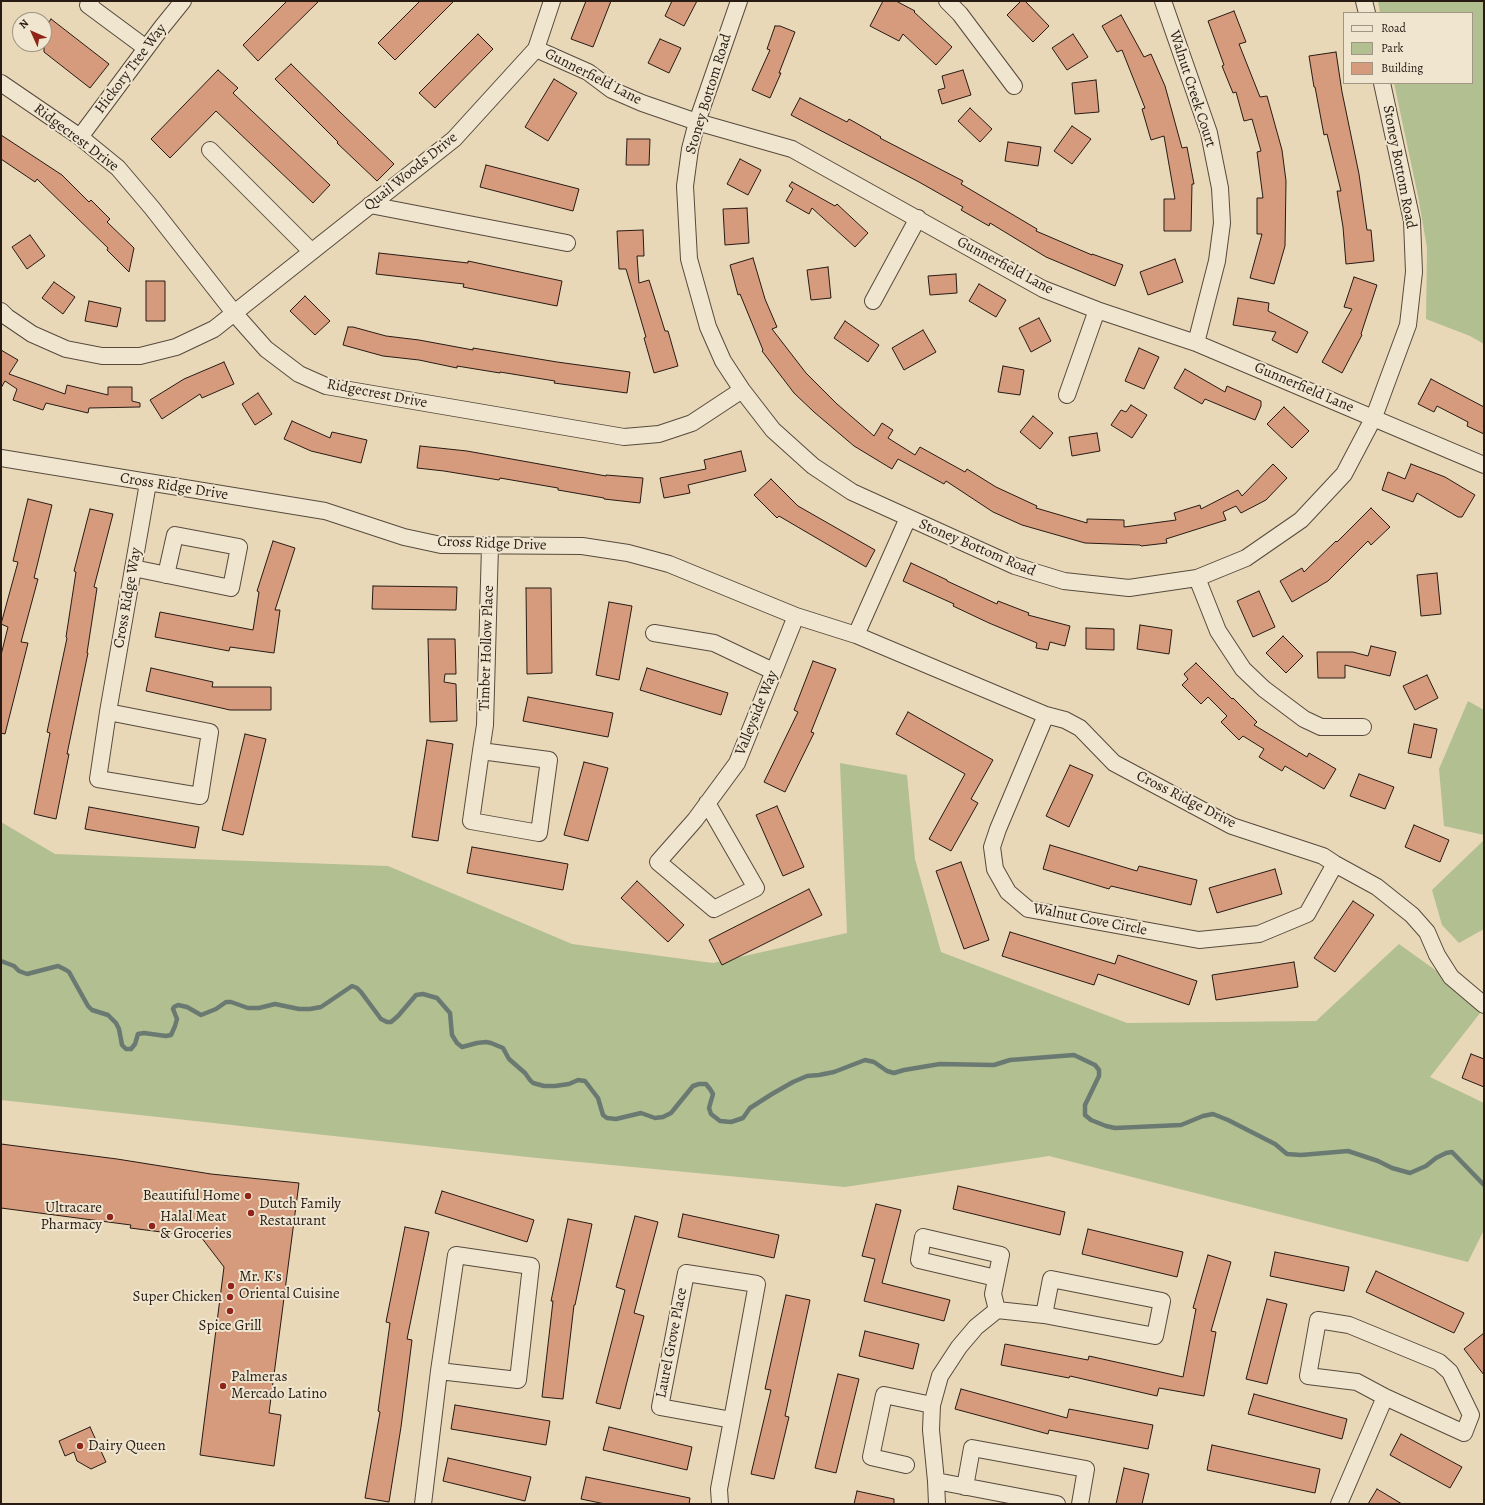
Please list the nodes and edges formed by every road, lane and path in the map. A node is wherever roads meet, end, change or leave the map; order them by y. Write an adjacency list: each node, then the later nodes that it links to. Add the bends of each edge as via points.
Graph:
1 (91, 1): 9 (street, via 88,5)
2 (184, 1): 9 (street, Hickory Tree Way)
3 (552, 1): 10 (street, Quail Woods Drive)
4 (739, 1): 14 (street, Stoney Bottom Road)
5 (947, 1): 13 (street, via 960,14)
6 (1163, 1): 25 (street, Walnut Creek Court, via 1209,133 1220,188 1222,223 1218,261)
7 (1364, 1): 8 (street)
8 (1367, 12)
9 (146, 48): 15 (street, Hickory Tree Way)
10 (536, 48): 14 (street, Gunnerfield Lane, via 588,72 612,90); 17 (street, Quail Woods Drive, via 454,139)
11 (1, 83): 15 (street, Ridgecrest Drive)
12 (1382, 84): 28 (street, Stoney Bottom Road, via 1412,221 1414,272 1408,325)
13 (1014, 86)
14 (697, 122): 18 (street, Gunnerfield Lane, via 792,149); 26 (street, Stoney Bottom Road, via 685,186 689,259 708,327 723,361)
15 (80, 137): 24 (street, Ridgecrest Drive, via 118,168)
16 (210, 150): 20 (street)
17 (370, 206): 19 (street); 20 (street, Quail Woods Drive)
18 (918, 218): 21 (street); 22 (street, Gunnerfield Lane, via 1043,289)
19 (567, 243)
20 (311, 251): 24 (street, Quail Woods Drive)
21 (874, 301)
22 (1097, 310): 25 (street, Gunnerfield Lane); 27 (street)
23 (1, 312): 24 (street, Quail Woods Drive, via 32,334 66,350 102,356 140,356 176,347 214,329)
24 (235, 314): 26 (street, Ridgecrest Drive, via 266,349 299,374 326,386 624,437 659,434 692,423)
25 (1196, 343): 28 (street, Gunnerfield Lane)
26 (742, 390): 32 (street, Stoney Bottom Road, via 773,430 813,466 852,492)
27 (1068, 395)
28 (1374, 418): 30 (street, Gunnerfield Lane); 36 (street, Stoney Bottom Road, via 1344,474 1301,520 1246,558)
29 (1, 458): 31 (street, Cross Ridge Drive)
30 (1484, 465)
31 (148, 483): 33 (street, Cross Ridge Drive, via 325,511 404,537 441,545); 34 (street, Cross Ridge Way)
32 (908, 518): 36 (street, Stoney Bottom Road, via 1015,566 1064,581 1129,588); 39 (street)
33 (490, 546): 37 (street, Cross Ridge Drive, via 582,546 628,553 668,564); 44 (street, Timber Hollow Place, via 485,725)
34 (134, 568): 35 (street); 41 (street, Cross Ridge Way)
35 (166, 575): 35 (street, via 231,588 240,547 175,535)
36 (1197, 578): 43 (street, via 1218,631 1243,669 1264,689 1304,719 1320,727)
37 (796, 616): 39 (street, Cross Ridge Drive); 40 (street, Valleyside Way)
38 (654, 633): 40 (street, via 714,644)
39 (856, 635): 42 (street, Cross Ridge Drive)
40 (773, 671): 45 (street, Valleyside Way, via 737,763)
41 (108, 712): 41 (street, Cross Ridge Way, via 98,779 200,796 210,732)
42 (1046, 715): 46 (street, Cross Ridge Drive, via 1065,720 1080,728 1114,763 1232,826 1323,856); 46 (street, Walnut Cove Circle, via 992,847 996,869 1008,892 1028,909 1199,940 1259,934 1307,914)
43 (1363, 727)
44 (481, 750): 44 (street, Timber Hollow Place, via 471,821 539,833 549,760)
45 (707, 803): 45 (street, Valleyside Way, via 658,862 714,909 756,888)
46 (1335, 864): 47 (street, Cross Ridge Drive, via 1377,887 1412,915 1427,932 1450,977)
47 (1484, 1005)
48 (996, 1278): 48 (street, via 919,1260 923,1237 1002,1255); 49 (street, via 993,1294)
49 (997, 1310): 50 (street); 53 (street, via 976,1327 959,1347 940,1376)
50 (1044, 1315): 50 (street, via 1156,1336 1162,1301 1051,1279)
51 (439, 1371): 51 (street, via 456,1255 531,1266 518,1380); 58 (street)
52 (1385, 1397): 52 (street, via 1356,1382 1308,1376 1318,1320 1349,1325 1439,1362 1450,1372 1471,1415 1464,1433); 63 (street)
53 (932, 1405): 55 (street, via 884,1395 872,1457); 56 (street, via 931,1430)
54 (732, 1420): 54 (street, Laurel Grove Place, via 757,1284 686,1273 660,1407); 59 (street, Laurel Grove Place, via 719,1488)
55 (906, 1465)
56 (936, 1481): 57 (street); 60 (street)
57 (965, 1487): 61 (street); 62 (street, via 972,1448 1086,1470)
58 (423, 1504)
59 (720, 1504)
60 (937, 1504)
61 (1057, 1504)
62 (1080, 1504)
63 (1339, 1504)

